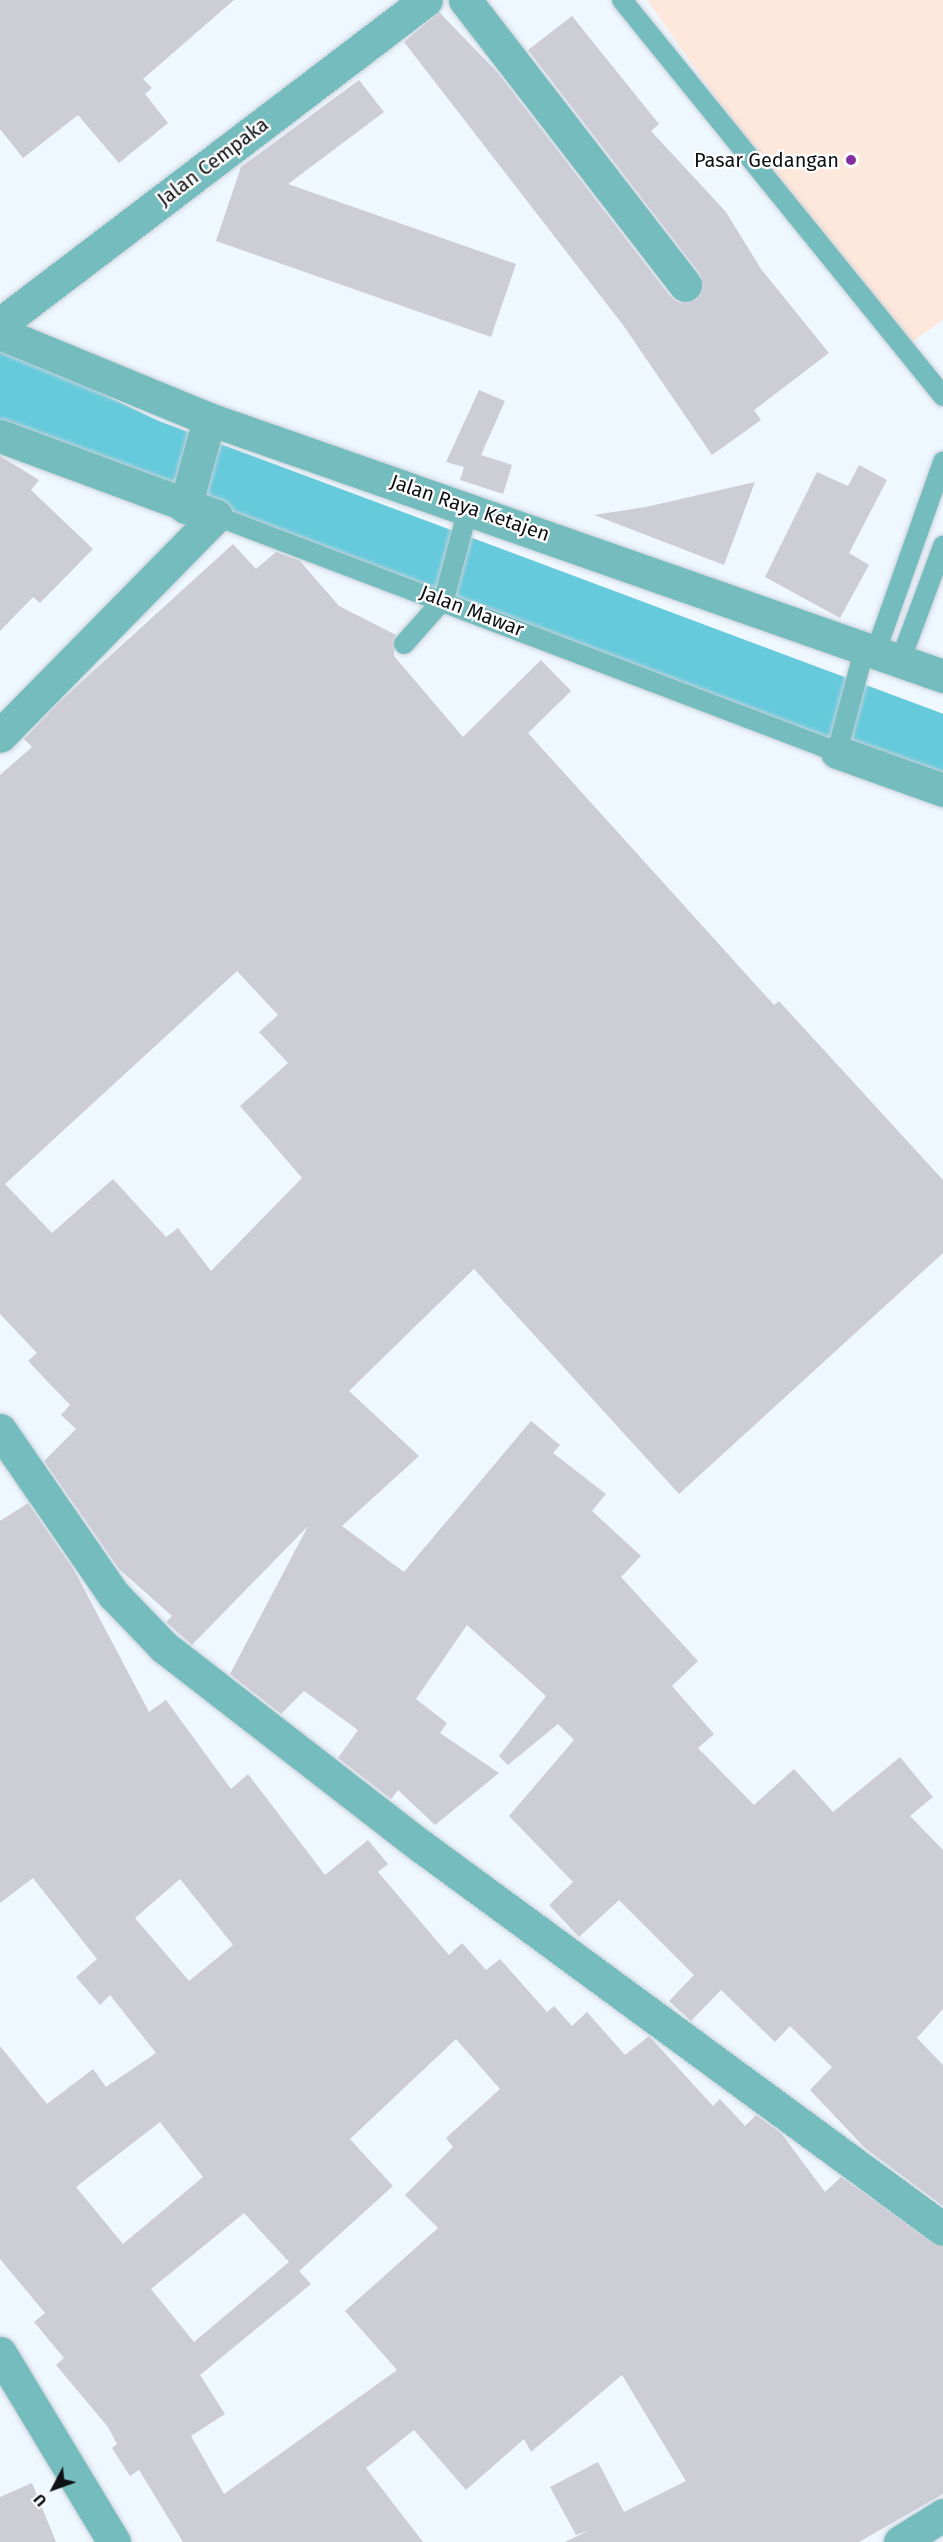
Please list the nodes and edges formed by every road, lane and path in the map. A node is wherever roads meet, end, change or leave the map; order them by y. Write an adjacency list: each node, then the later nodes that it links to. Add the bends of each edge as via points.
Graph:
1 (426, 0): 5 (street, Jalan Cempaka)
2 (465, 0): 4 (street)
3 (622, 0): 7 (lane)
4 (685, 285)
5 (0, 324)
6 (0, 333): 8 (street, Jalan Raya Ketajen)
7 (943, 396)
8 (205, 432): 11 (street); 13 (street, Jalan Raya Ketajen)
9 (0, 436): 11 (street, Jalan Mawar)
10 (943, 462): 17 (lane)
11 (188, 497): 12 (street, Jalan Mawar)
12 (216, 516): 15 (lane, Jalan Mawar); 19 (street)
13 (465, 520): 15 (lane); 17 (street, Jalan Raya Ketajen)
14 (943, 546): 17 (lane)
15 (446, 592): 16 (lane); 20 (lane, Jalan Mawar)
16 (404, 644)
17 (881, 652): 18 (street, Jalan Raya Ketajen); 20 (lane, via 855,682)
18 (943, 676)
19 (0, 736)
20 (838, 744): 21 (street, Jalan Mawar)
21 (943, 790)
22 (0, 1430): 23 (street, via 114,1595 164,1647 421,1846)
23 (943, 2229)
24 (0, 2353): 26 (street)
25 (943, 2515): 27 (street)
26 (114, 2542)
27 (900, 2542)

